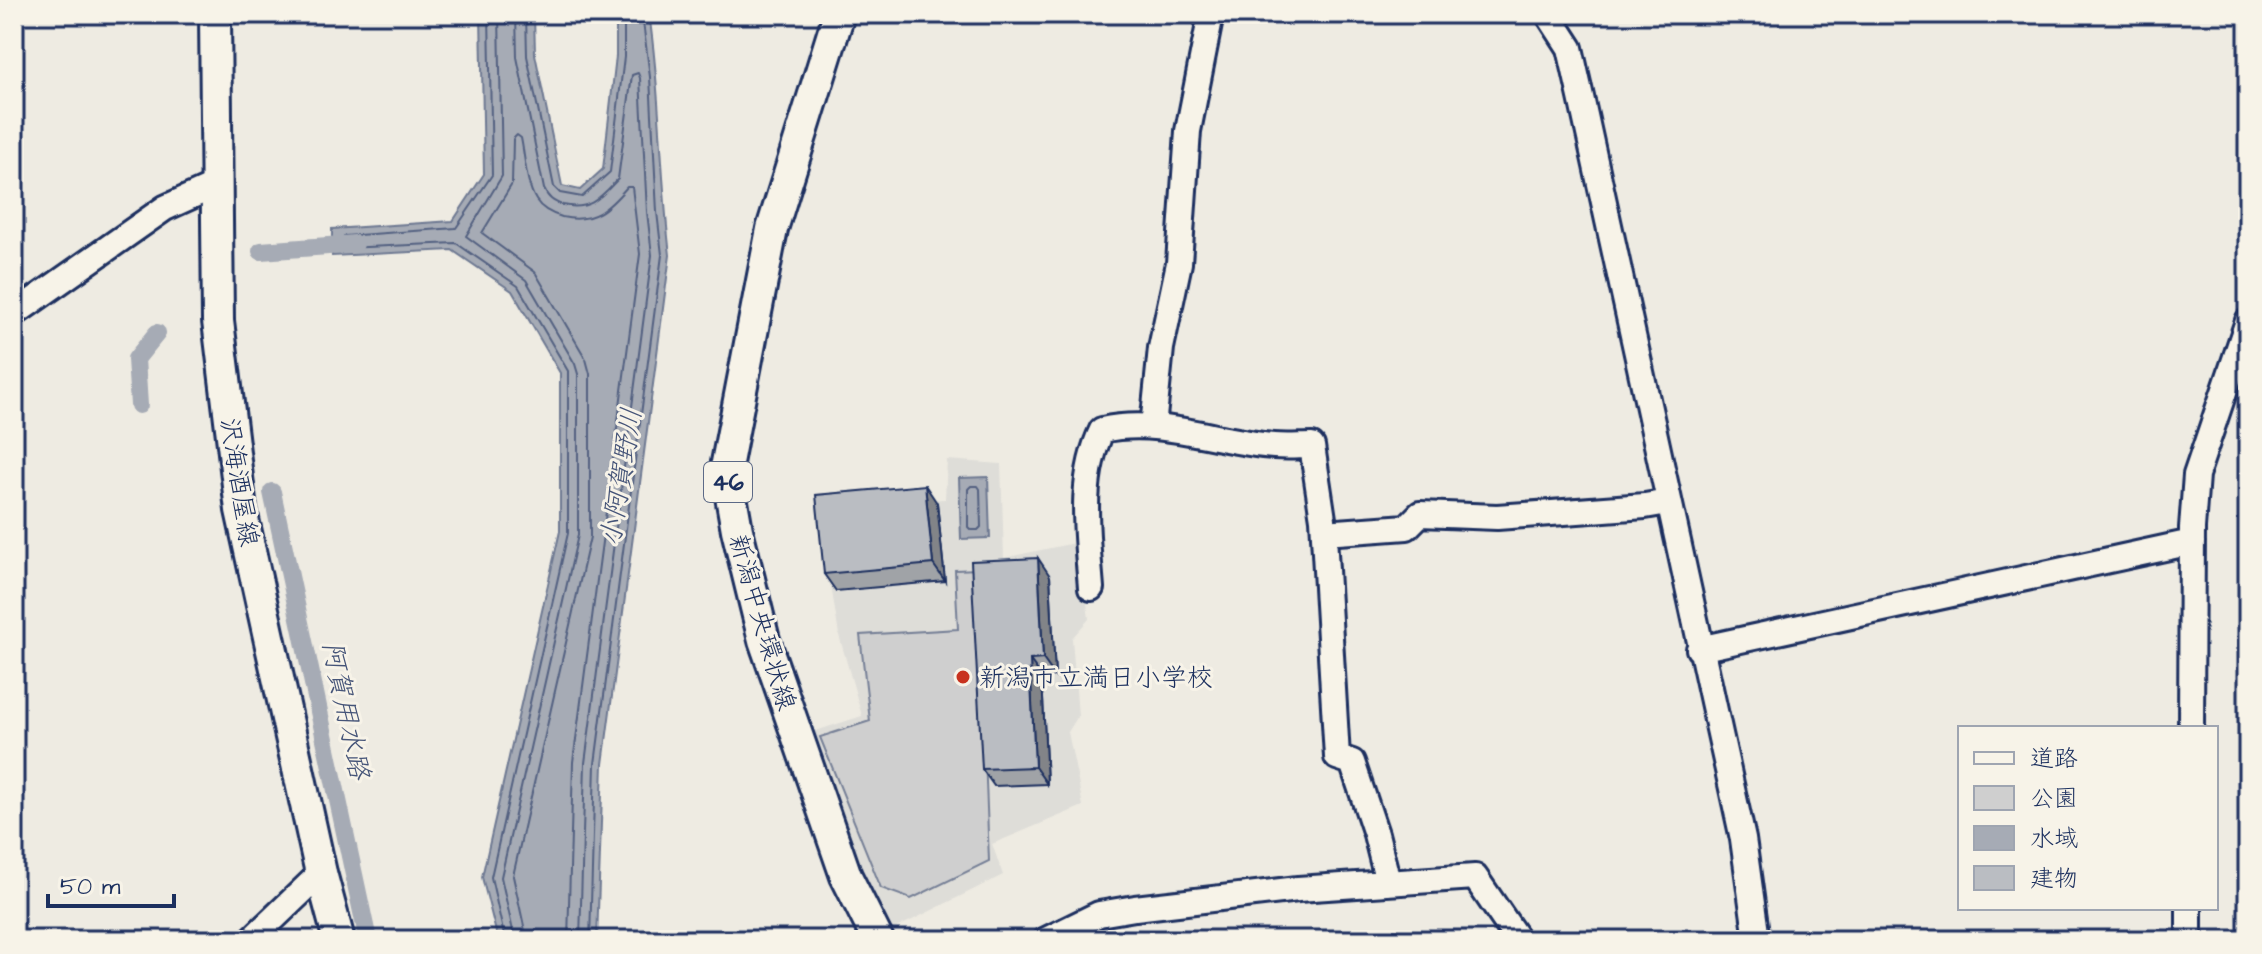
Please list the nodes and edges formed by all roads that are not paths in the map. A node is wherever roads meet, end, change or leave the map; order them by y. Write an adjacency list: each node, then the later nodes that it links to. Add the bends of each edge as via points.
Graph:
1 (215, 14): 5 (main road, 沢海酒屋線)
2 (839, 14): 20 (main road, 新潟中央環状線 / 46, via 772,229 726,468 764,640 846,876)
3 (1211, 14): 8 (street, via 1188,131 1179,263 1161,348)
4 (1548, 14): 9 (street, via 1570,48)
5 (216, 185): 6 (street, via 165,208); 15 (main road, 沢海酒屋線, via 218,321 241,510)
6 (14, 314)
7 (2248, 321): 11 (street, via 2196,475)
8 (1153, 427): 10 (street, via 1273,446 1312,446); 12 (street, via 1102,430 1091,452 1086,525)
9 (1668, 502): 10 (street, via 1497,517 1420,514 1407,527); 13 (street)
10 (1324, 533): 16 (street, via 1337,757 1352,762)
11 (2192, 542): 13 (street); 14 (street)
12 (1091, 588)
13 (1699, 649): 23 (street, via 1743,839)
14 (2191, 726)
15 (321, 873): 18 (street); 19 (main road, 沢海酒屋線)
16 (1388, 882): 21 (street, via 1099,914); 22 (street, via 1475,877)
17 (2189, 910): 24 (street)
18 (251, 940)
19 (339, 940)
20 (878, 940)
21 (1046, 940)
22 (1518, 940)
23 (1757, 940)
24 (2189, 940)

